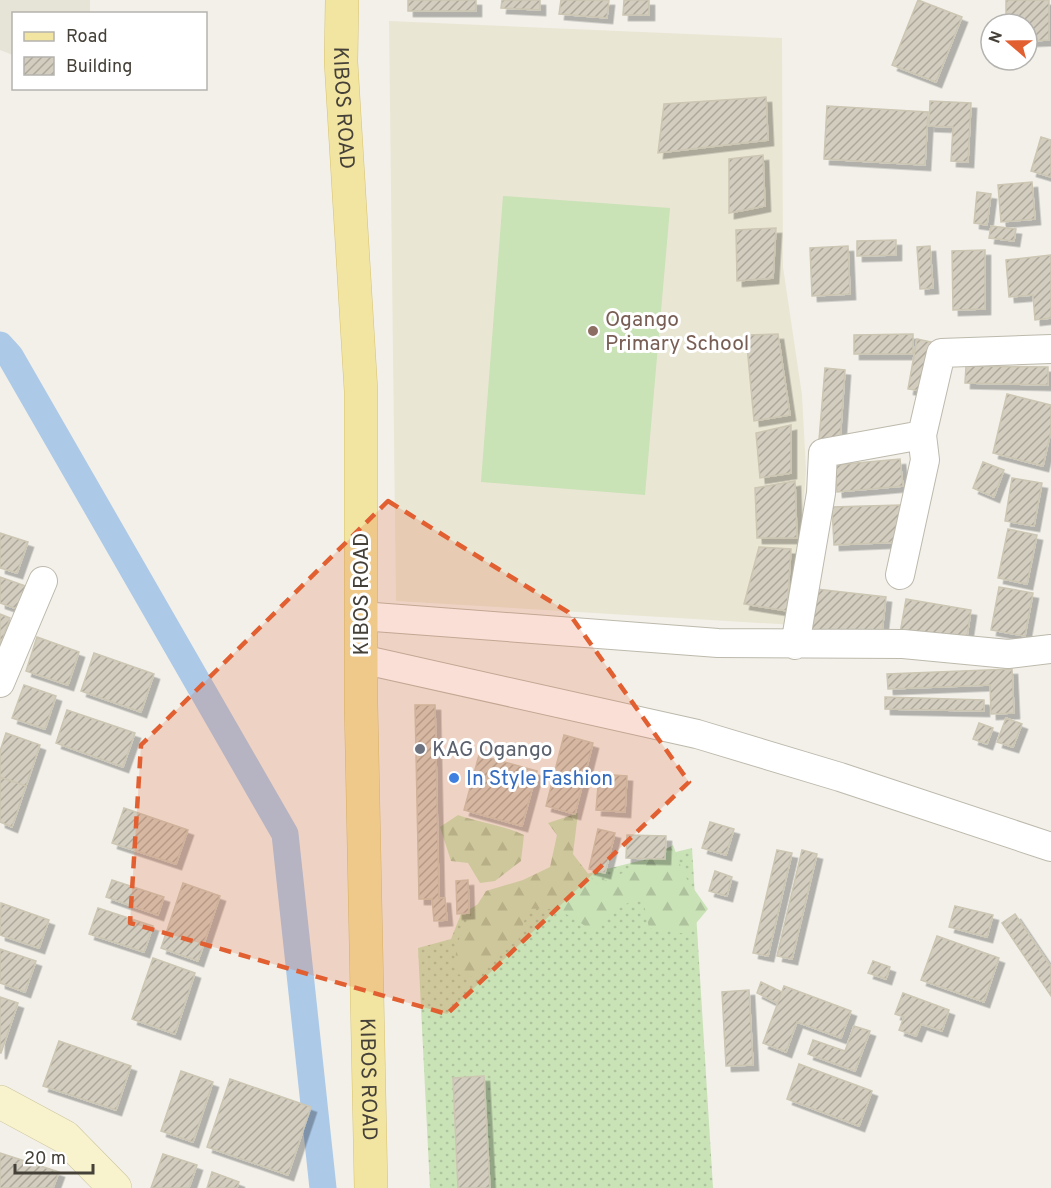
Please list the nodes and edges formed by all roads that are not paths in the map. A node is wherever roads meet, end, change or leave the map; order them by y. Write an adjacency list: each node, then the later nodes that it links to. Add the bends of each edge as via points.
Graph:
1 (342, 0): 6 (main road, KIBOS ROAD, via 341,62 361,391)
2 (1051, 350): 3 (street, via 941,353)
3 (922, 435): 4 (street, via 926,460); 7 (street, via 823,453)
4 (900, 575)
5 (43, 581): 10 (street)
6 (361, 616): 7 (street, via 718,643); 9 (main road, KIBOS ROAD)
7 (795, 645): 8 (street, via 903,644 1008,654)
8 (1051, 649)
9 (361, 659): 11 (street, via 697,734); 14 (main road, KIBOS ROAD)
10 (0, 683)
11 (1051, 847)
12 (0, 1102): 13 (street, via 65,1137)
13 (115, 1188)
14 (371, 1188)

